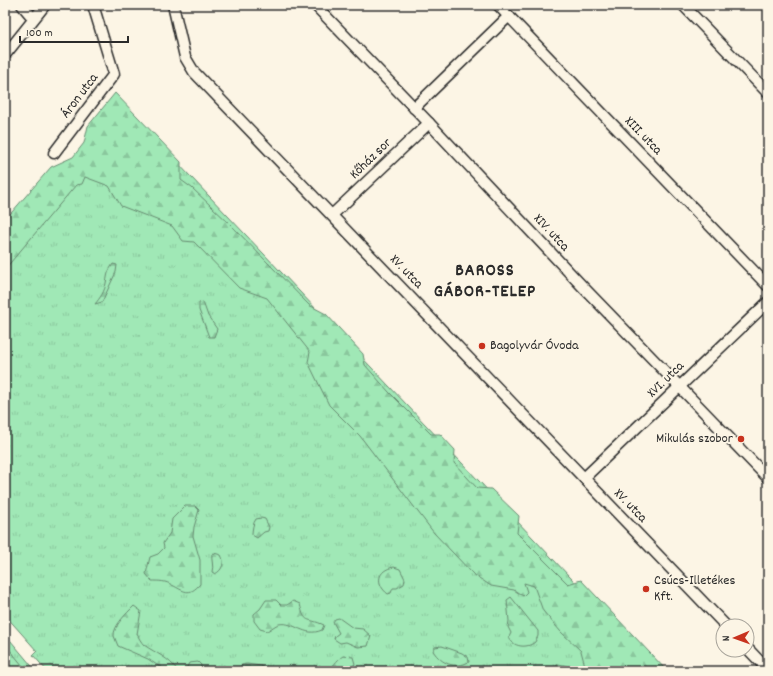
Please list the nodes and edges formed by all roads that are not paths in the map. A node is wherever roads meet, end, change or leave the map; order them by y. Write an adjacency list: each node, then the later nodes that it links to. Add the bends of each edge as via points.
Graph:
1 (22, 5): 9 (street)
2 (45, 5): 9 (street)
3 (93, 5): 14 (street, Áron utca, via 114,74)
4 (315, 5): 12 (street, XIV. utca)
5 (498, 5): 8 (street, XIII. utca)
6 (683, 5): 11 (street)
7 (177, 7): 15 (street, XV. utca, via 185,57 191,68)
8 (509, 16): 12 (street); 16 (street, XIII. utca)
9 (34, 18): 10 (street)
10 (5, 55)
11 (768, 93)
12 (414, 108): 13 (street, XIV. utca)
13 (429, 123): 15 (street, Kőház sor); 18 (street, XIV. utca)
14 (54, 153)
15 (332, 215): 19 (street, XV. utca)
16 (768, 286)
17 (768, 302): 18 (street, XVI. utca)
18 (680, 386): 19 (street, XVI. utca); 20 (street, XIV. utca)
19 (584, 478): 21 (street, XV. utca)
20 (768, 478)
21 (718, 618)
22 (755, 656): 23 (street)
23 (768, 670)

